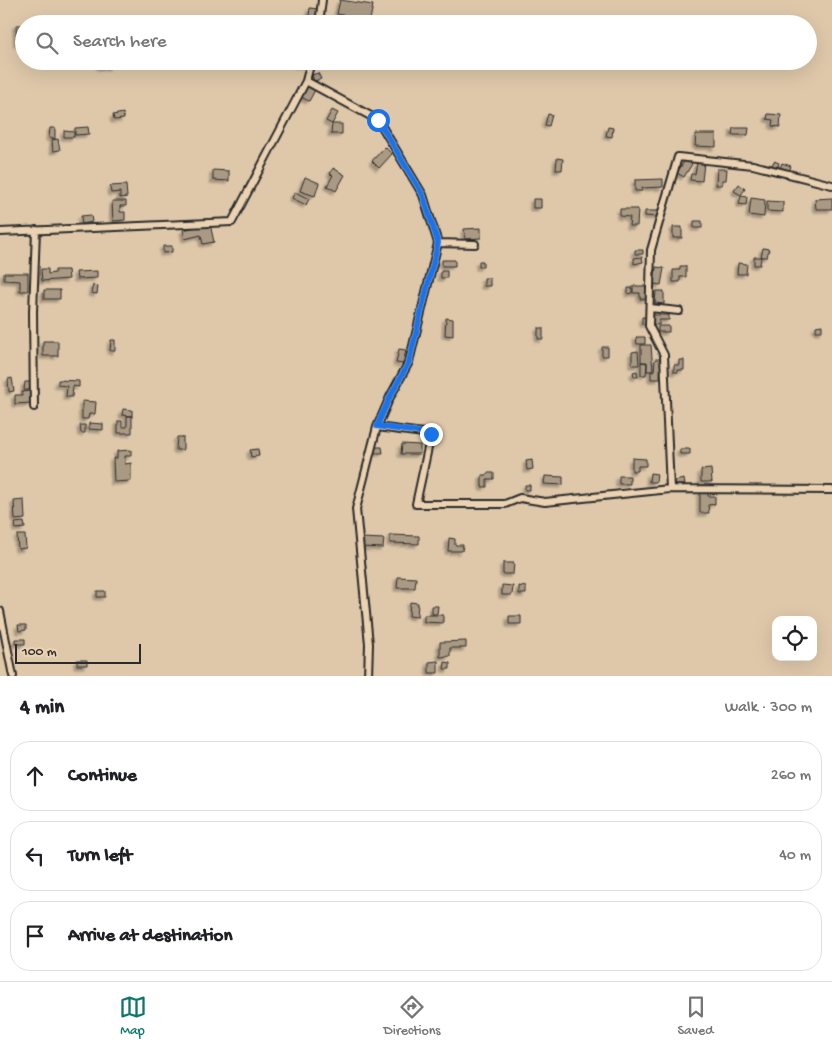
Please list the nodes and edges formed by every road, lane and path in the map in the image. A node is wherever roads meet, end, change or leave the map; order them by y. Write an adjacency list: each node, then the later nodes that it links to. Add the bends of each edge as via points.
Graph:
1 (322, 0): 2 (street)
2 (320, 15)
3 (309, 70): 4 (street)
4 (306, 81): 6 (street, via 232,222); 8 (street, via 378,120 423,195)
5 (832, 185): 10 (street, via 753,164 678,157 651,250)
6 (36, 230): 7 (street); 12 (street)
7 (0, 232)
8 (438, 243): 9 (street); 13 (street, via 409,362)
9 (475, 244)
10 (650, 308): 11 (street); 14 (street, via 649,326 664,355)
11 (679, 311)
12 (34, 407)
13 (377, 426): 14 (street, via 431,434 416,504 504,504 520,498 546,502); 18 (street, via 356,509 369,644)
14 (670, 489): 15 (street)
15 (832, 490)
16 (0, 611): 17 (street)
17 (13, 676)
18 (368, 676)

